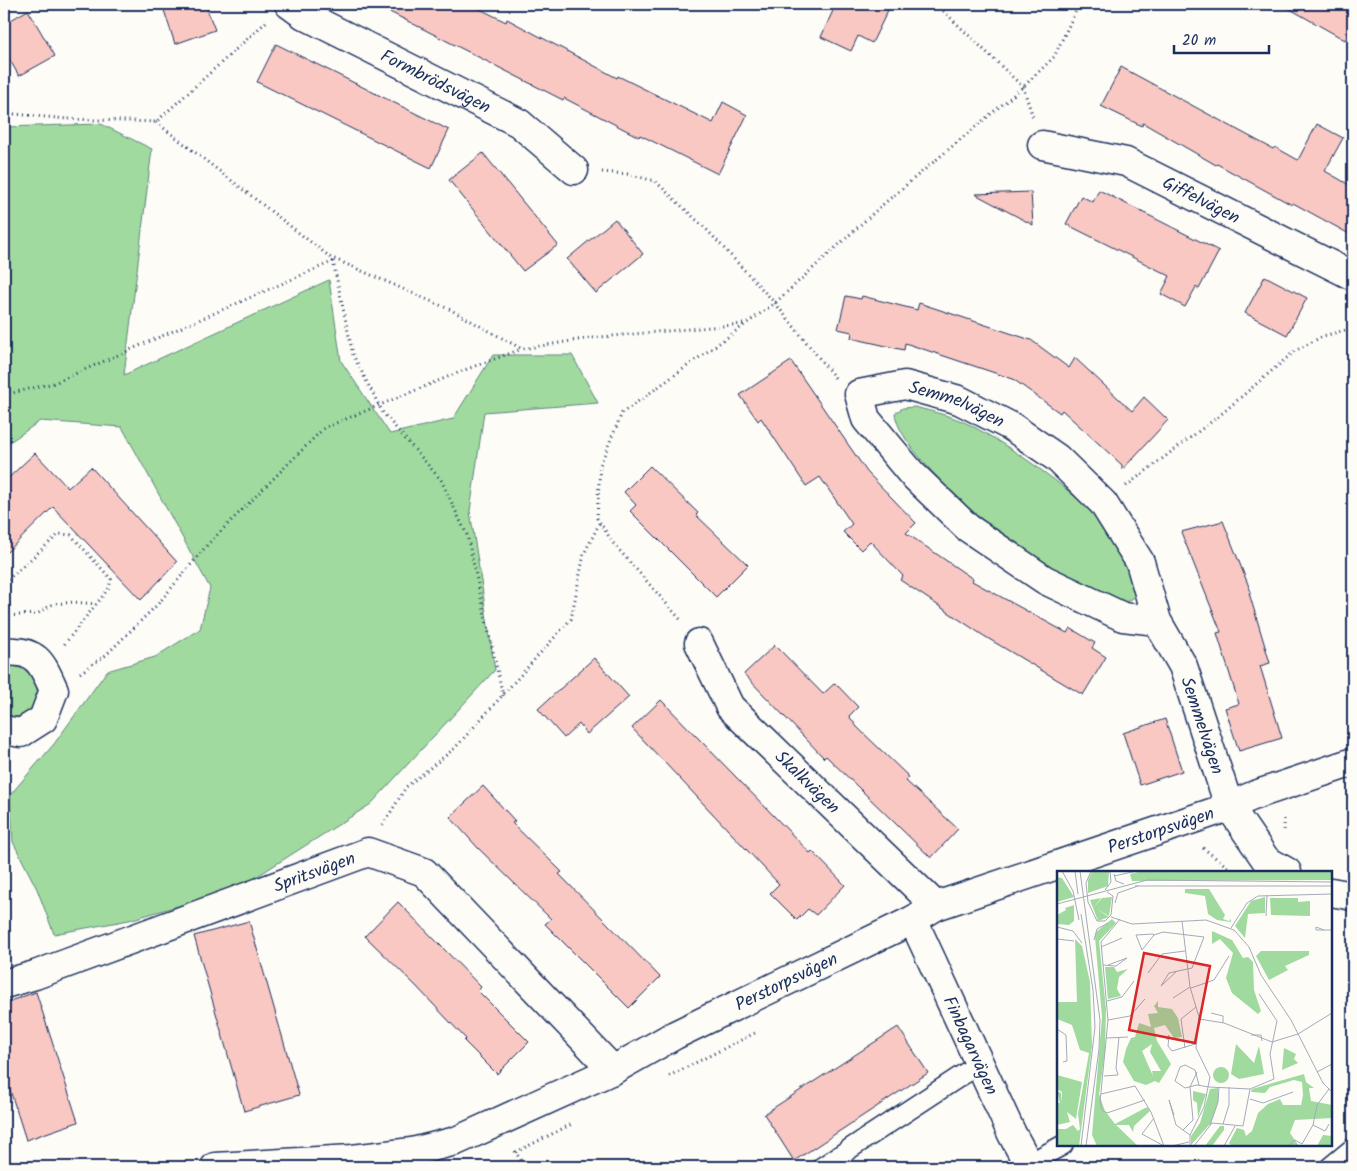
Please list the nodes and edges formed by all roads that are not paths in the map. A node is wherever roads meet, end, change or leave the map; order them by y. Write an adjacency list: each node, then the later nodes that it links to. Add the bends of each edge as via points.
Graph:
1 (280, 10): 3 (street, Formbrödsvägen, via 304,15 519,123)
2 (1042, 145): 4 (street, Giffelvägen, via 1126,162)
3 (574, 170)
4 (1353, 276)
5 (1157, 621): 5 (street, Semmelvägen, via 1140,562 1103,503 1057,458 1012,427 959,400 905,385 859,394 866,419 911,473 968,528 1045,580 1123,617); 10 (street, Semmelvägen, via 1183,666)
6 (699, 643): 14 (street, Skalkvägen, via 730,707)
7 (4, 652): 8 (street, via 21,651 39,661 54,690 43,719 21,733)
8 (4, 730)
9 (1353, 762): 10 (street, Perstorpsvägen)
10 (1229, 806): 11 (street, Semmelvägen); 14 (street, Perstorpsvägen)
11 (1276, 866)
12 (1332, 892): 13 (street)
13 (1353, 896)
14 (936, 906): 15 (street, Perstorpsvägen)
15 (913, 920): 17 (street, Finbagarvägen); 18 (street, Perstorpsvägen, via 675,1035)
16 (4, 984): 18 (street, Spritsvägen, via 368,852 424,872)
17 (979, 1064): 22 (street, Finbagarvägen); 24 (lane)
18 (613, 1070): 21 (street, Perstorpsvägen)
19 (1061, 1146): 22 (lane)
20 (1353, 1148): 25 (lane)
21 (413, 1160): 23 (street, Perstorpsvägen, via 352,1159)
22 (1029, 1166)
23 (215, 1167)
24 (822, 1167)
25 (1330, 1167)

